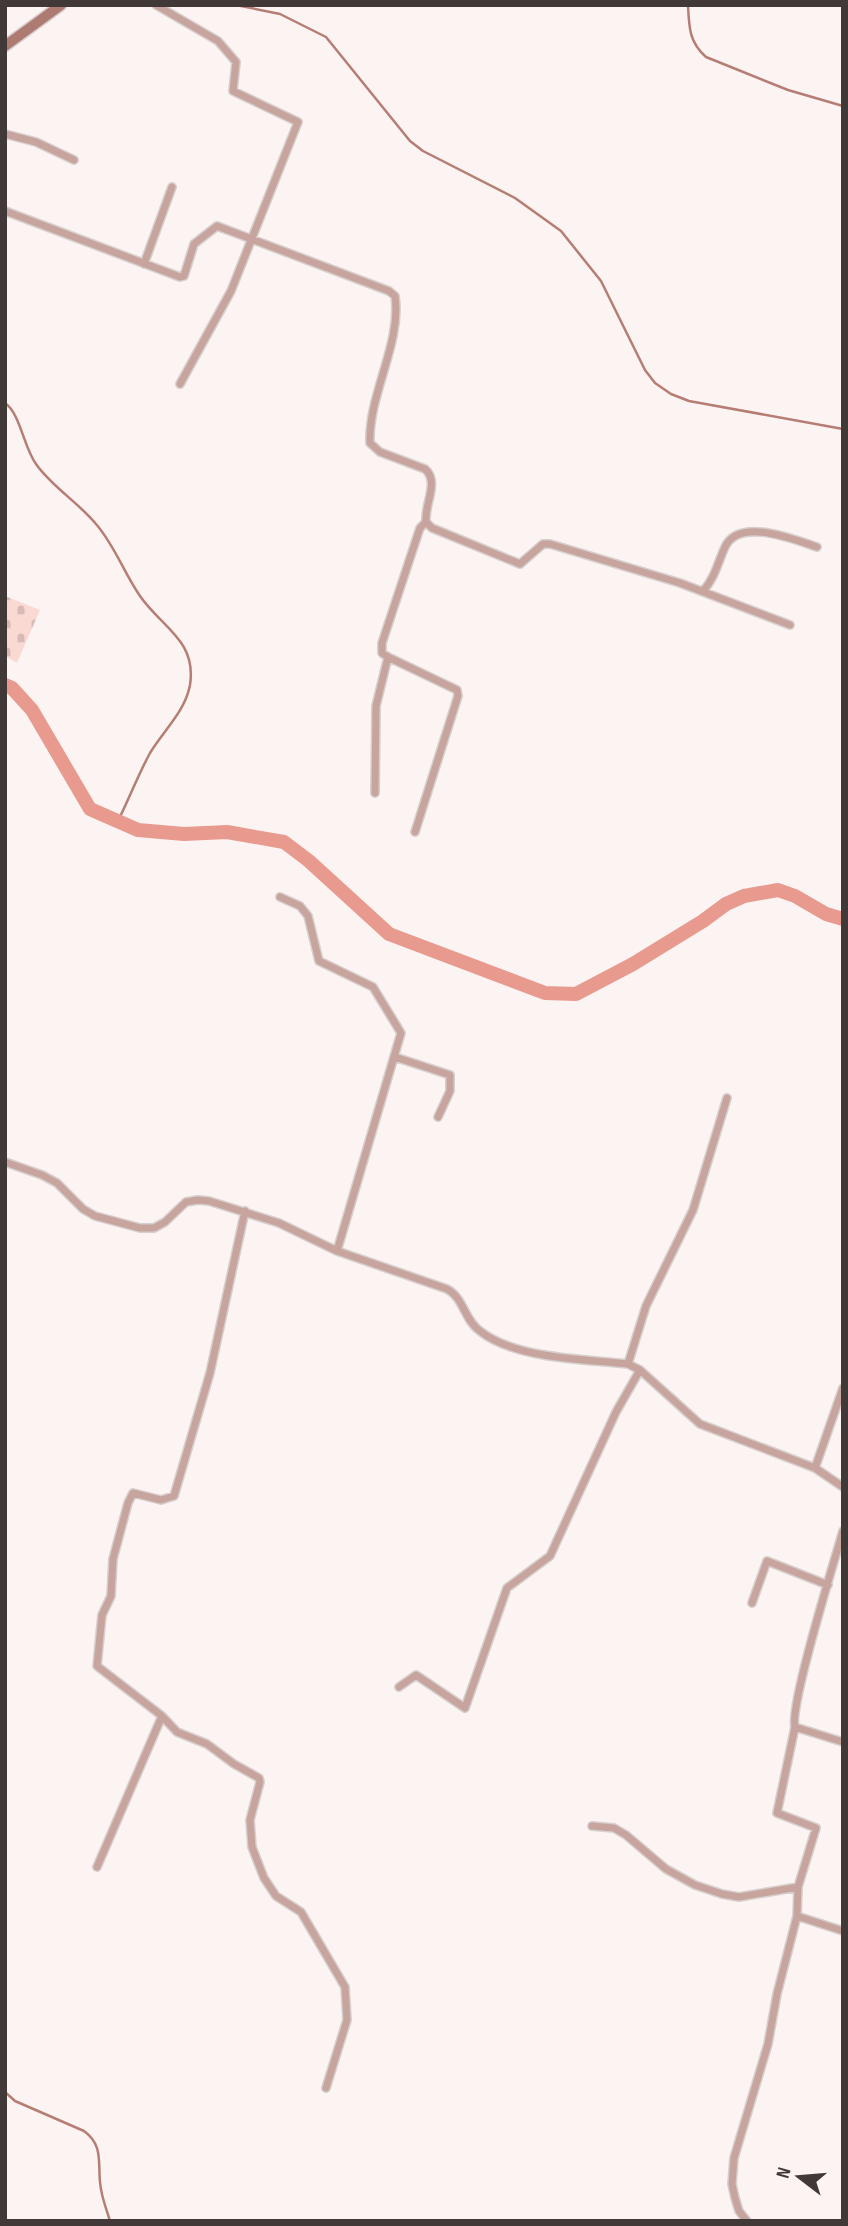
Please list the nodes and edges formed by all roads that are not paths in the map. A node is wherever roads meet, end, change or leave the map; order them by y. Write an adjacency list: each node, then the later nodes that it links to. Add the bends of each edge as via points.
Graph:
1 (61, 5): 3 (main road)
2 (156, 5): 8 (street, via 218,41 236,62 233,91 299,122)
3 (5, 46)
4 (5, 134): 5 (street)
5 (74, 160)
6 (172, 187): 9 (street)
7 (5, 211): 9 (street)
8 (253, 239): 9 (street, via 218,226 194,244 183,277); 10 (street, via 231,291); 11 (street, via 396,296 395,323 369,425 370,443 431,474)
9 (144, 264)
10 (180, 384)
11 (426, 522): 13 (street, via 520,564 543,544 550,544); 15 (street, via 420,528 382,643 382,653)
12 (817, 547): 13 (street, via 783,536 743,531 731,537)
13 (703, 591): 14 (street)
14 (790, 625)
15 (388, 657): 16 (street, via 376,706); 17 (street, via 457,690 458,696)
16 (375, 793)
17 (415, 832)
18 (281, 897): 19 (street, via 300,906 308,916 319,961 373,987 401,1034)
19 (395, 1057): 21 (street, via 450,1075 450,1091); 24 (street)
20 (727, 1098): 25 (street, via 693,1210 646,1306)
21 (438, 1118)
22 (5, 1163): 23 (street, via 57,1183 89,1213 140,1228 159,1226 180,1206 198,1200)
23 (245, 1211): 24 (street); 34 (street, via 210,1373 174,1496 161,1500 133,1493 103,1615 97,1667)
24 (337, 1251): 25 (street, via 447,1289 459,1299 477,1330 502,1343 536,1353)
25 (628, 1364): 26 (street)
26 (640, 1370): 28 (street, via 700,1424); 33 (street, via 550,1556 507,1588 465,1708 416,1675)
27 (843, 1388): 28 (street)
28 (815, 1468): 29 (street)
29 (843, 1487)
30 (843, 1531): 31 (street)
31 (828, 1585): 32 (street, via 766,1561); 35 (street, via 793,1720)
32 (752, 1602)
33 (399, 1688)
34 (162, 1716): 38 (street); 42 (street, via 177,1732 206,1744 259,1778 250,1820 252,1847 264,1878 276,1896 301,1912 345,1987 347,2020)
35 (795, 1727): 36 (street); 39 (street, via 777,1813 816,1828)
36 (843, 1742)
37 (592, 1826): 39 (street, via 614,1828 666,1869 722,1894 739,1897)
38 (97, 1867)
39 (798, 1888): 40 (street)
40 (797, 1916): 41 (street); 43 (street, via 768,2044 734,2158 735,2198)
41 (843, 1931)
42 (326, 2088)
43 (747, 2221)

